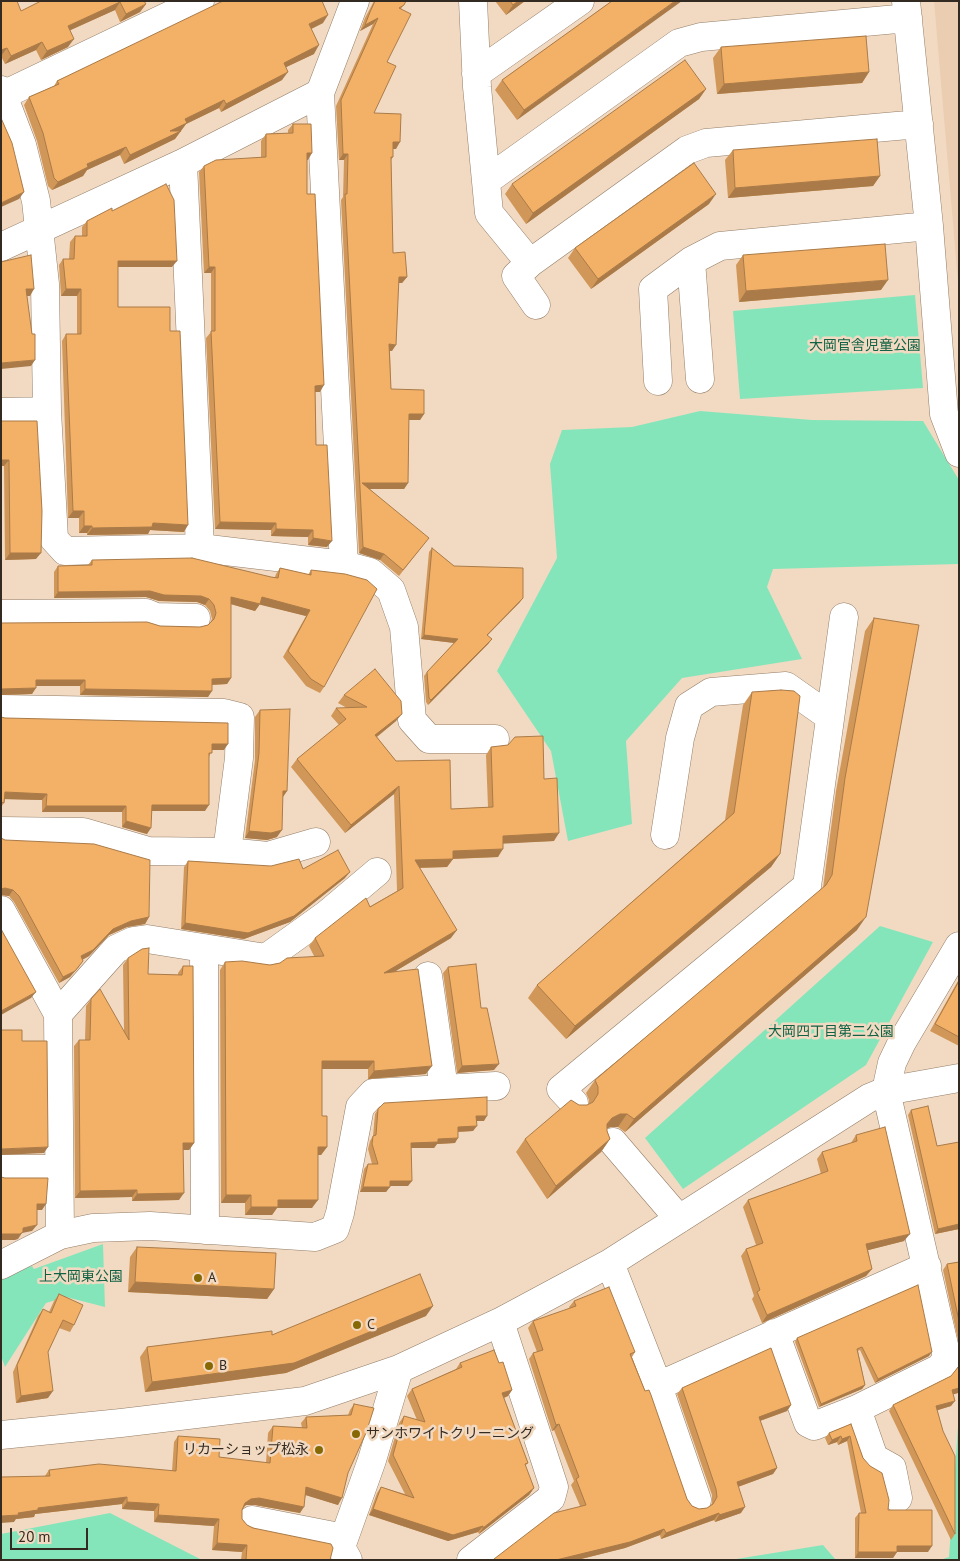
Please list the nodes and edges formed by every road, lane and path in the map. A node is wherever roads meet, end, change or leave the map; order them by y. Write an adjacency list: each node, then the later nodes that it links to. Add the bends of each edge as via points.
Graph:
1 (200, 1): 8 (street)
2 (355, 1): 7 (street)
3 (473, 1): 6 (street)
4 (580, 1): 6 (street)
5 (907, 10): 9 (street); 11 (street, via 679,42)
6 (476, 74): 11 (street)
7 (320, 92): 10 (street); 24 (street)
8 (2, 94): 13 (street, via 24,154 36,201)
9 (919, 124): 12 (street); 16 (street, via 706,143 687,150)
10 (184, 163): 13 (street); 23 (street)
11 (486, 181): 16 (street, via 489,213)
12 (929, 226): 15 (street, via 720,246); 22 (street, via 944,414)
13 (39, 229): 14 (street); 20 (street, via 45,284)
14 (1, 247)
15 (691, 262): 18 (street); 19 (street, via 654,289)
16 (530, 263): 17 (street, via 516,276)
17 (536, 305)
18 (700, 379)
19 (658, 381)
20 (47, 411): 21 (street); 23 (street, via 54,540 65,551)
21 (1, 412)
22 (959, 453)
23 (200, 548): 24 (street)
24 (344, 565): 30 (street, via 370,572 391,590 404,627 412,720 429,739)
25 (1, 614): 27 (street, via 146,613 156,617)
26 (844, 617): 29 (street)
27 (196, 618)
28 (1, 709): 34 (street, via 224,713 240,717 238,766)
29 (830, 717): 32 (street, via 786,686 711,692 689,706 680,738); 45 (street, via 807,886 561,1089)
30 (495, 739)
31 (1, 832): 34 (street, via 83,832 148,851)
32 (665, 835)
33 (316, 842): 34 (street, via 268,856)
34 (227, 852)
35 (377, 872): 38 (street, via 326,915 266,958)
36 (5, 917): 40 (street)
37 (959, 946): 44 (street, via 902,1042 892,1063)
38 (204, 948): 40 (street, via 147,938 133,941 116,949); 50 (street)
39 (428, 976): 43 (street)
40 (58, 1014): 48 (street)
41 (959, 1078): 44 (street)
42 (496, 1086): 43 (street)
43 (444, 1089): 50 (street, via 373,1093 360,1107 340,1213 334,1229 316,1237)
44 (886, 1091): 49 (street, via 869,1098); 54 (street)
45 (574, 1103)
46 (612, 1142): 49 (street)
47 (1, 1168): 48 (street)
48 (58, 1169): 51 (street)
49 (678, 1219): 52 (street)
50 (205, 1230): 51 (street, via 112,1227)
51 (60, 1235): 53 (street)
52 (610, 1263): 55 (street); 58 (street)
53 (1, 1265)
54 (927, 1266): 56 (street); 59 (street, via 947,1358 940,1368)
55 (500, 1322): 57 (street); 65 (street, via 554,1487 551,1498)
56 (775, 1333): 58 (street); 59 (street, via 808,1423 814,1426)
57 (399, 1369): 60 (street, via 304,1401); 64 (street)
58 (658, 1386): 62 (street)
59 (857, 1409): 61 (street, via 874,1458 892,1468)
60 (1, 1435)
61 (898, 1498)
62 (697, 1500)
63 (252, 1520): 64 (street)
64 (346, 1549)
65 (471, 1560)

